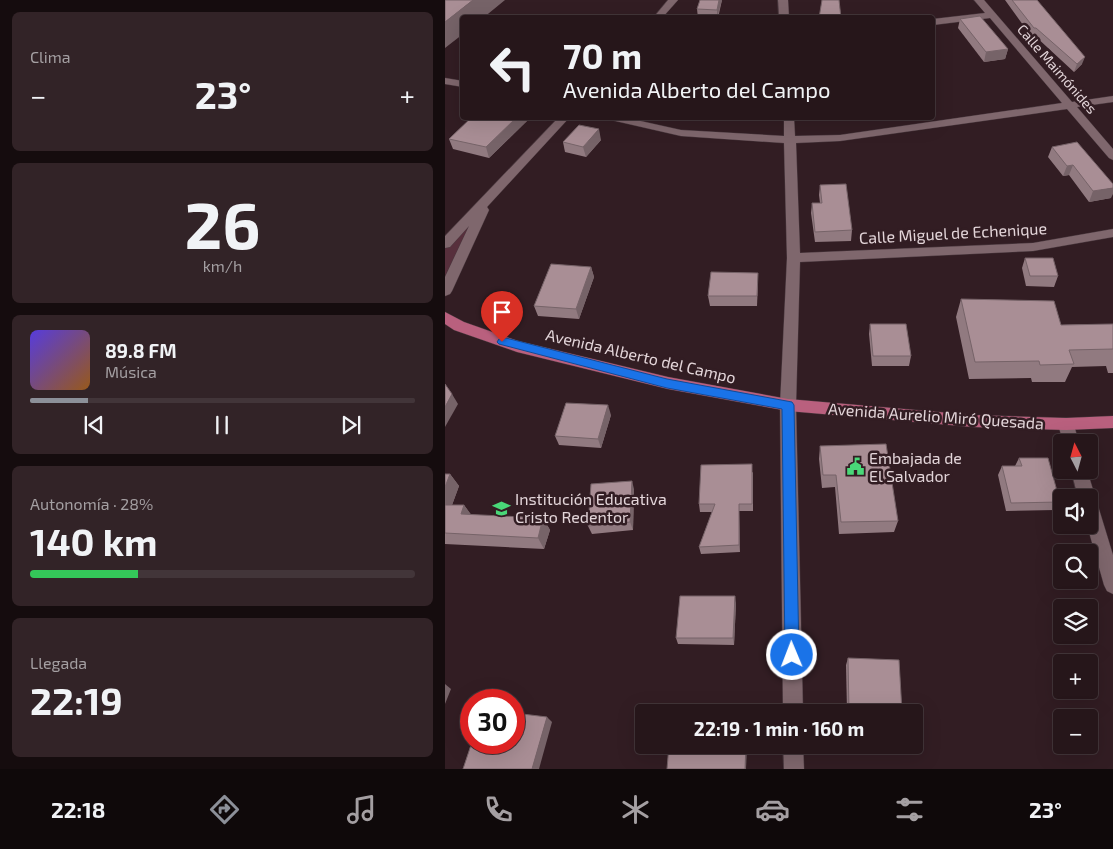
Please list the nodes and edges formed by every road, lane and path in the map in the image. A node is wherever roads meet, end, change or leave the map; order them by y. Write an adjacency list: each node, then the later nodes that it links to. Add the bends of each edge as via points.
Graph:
1 (673, 0): 4 (street)
2 (783, 0): 5 (street)
3 (979, 0): 6 (street, Calle Maimónides)
4 (660, 15)
5 (784, 15)
6 (992, 15): 7 (street); 11 (street, Calle Maimónides)
7 (935, 22)
8 (445, 81): 9 (street)
9 (460, 84)
10 (1113, 99): 11 (street)
11 (1070, 104): 15 (street, via 840,138); 16 (street, Calle Maimónides)
12 (562, 120): 17 (street)
13 (624, 120): 15 (street, via 681,132)
14 (789, 120): 15 (street)
15 (791, 140): 20 (street)
16 (1113, 156)
17 (488, 198): 19 (street); 21 (street)
18 (1113, 233): 20 (street, Calle Miguel de Echenique, via 1033,247)
19 (445, 244)
20 (794, 258): 24 (street)
21 (445, 291)
22 (445, 317): 23 (main road, Avenida Alberto del Campo)
23 (452, 327): 24 (main road, Avenida Alberto del Campo, via 667,383)
24 (788, 405): 26 (main road, Avenida Aurelio Miró Quesada, via 963,421); 30 (street)
25 (1113, 422): 26 (main road, Avenida Aurelio Miró Quesada)
26 (1066, 424): 27 (street)
27 (1069, 434)
28 (1098, 533): 29 (street)
29 (1113, 585)
30 (793, 704)
31 (793, 754): 32 (street)
32 (794, 769)

